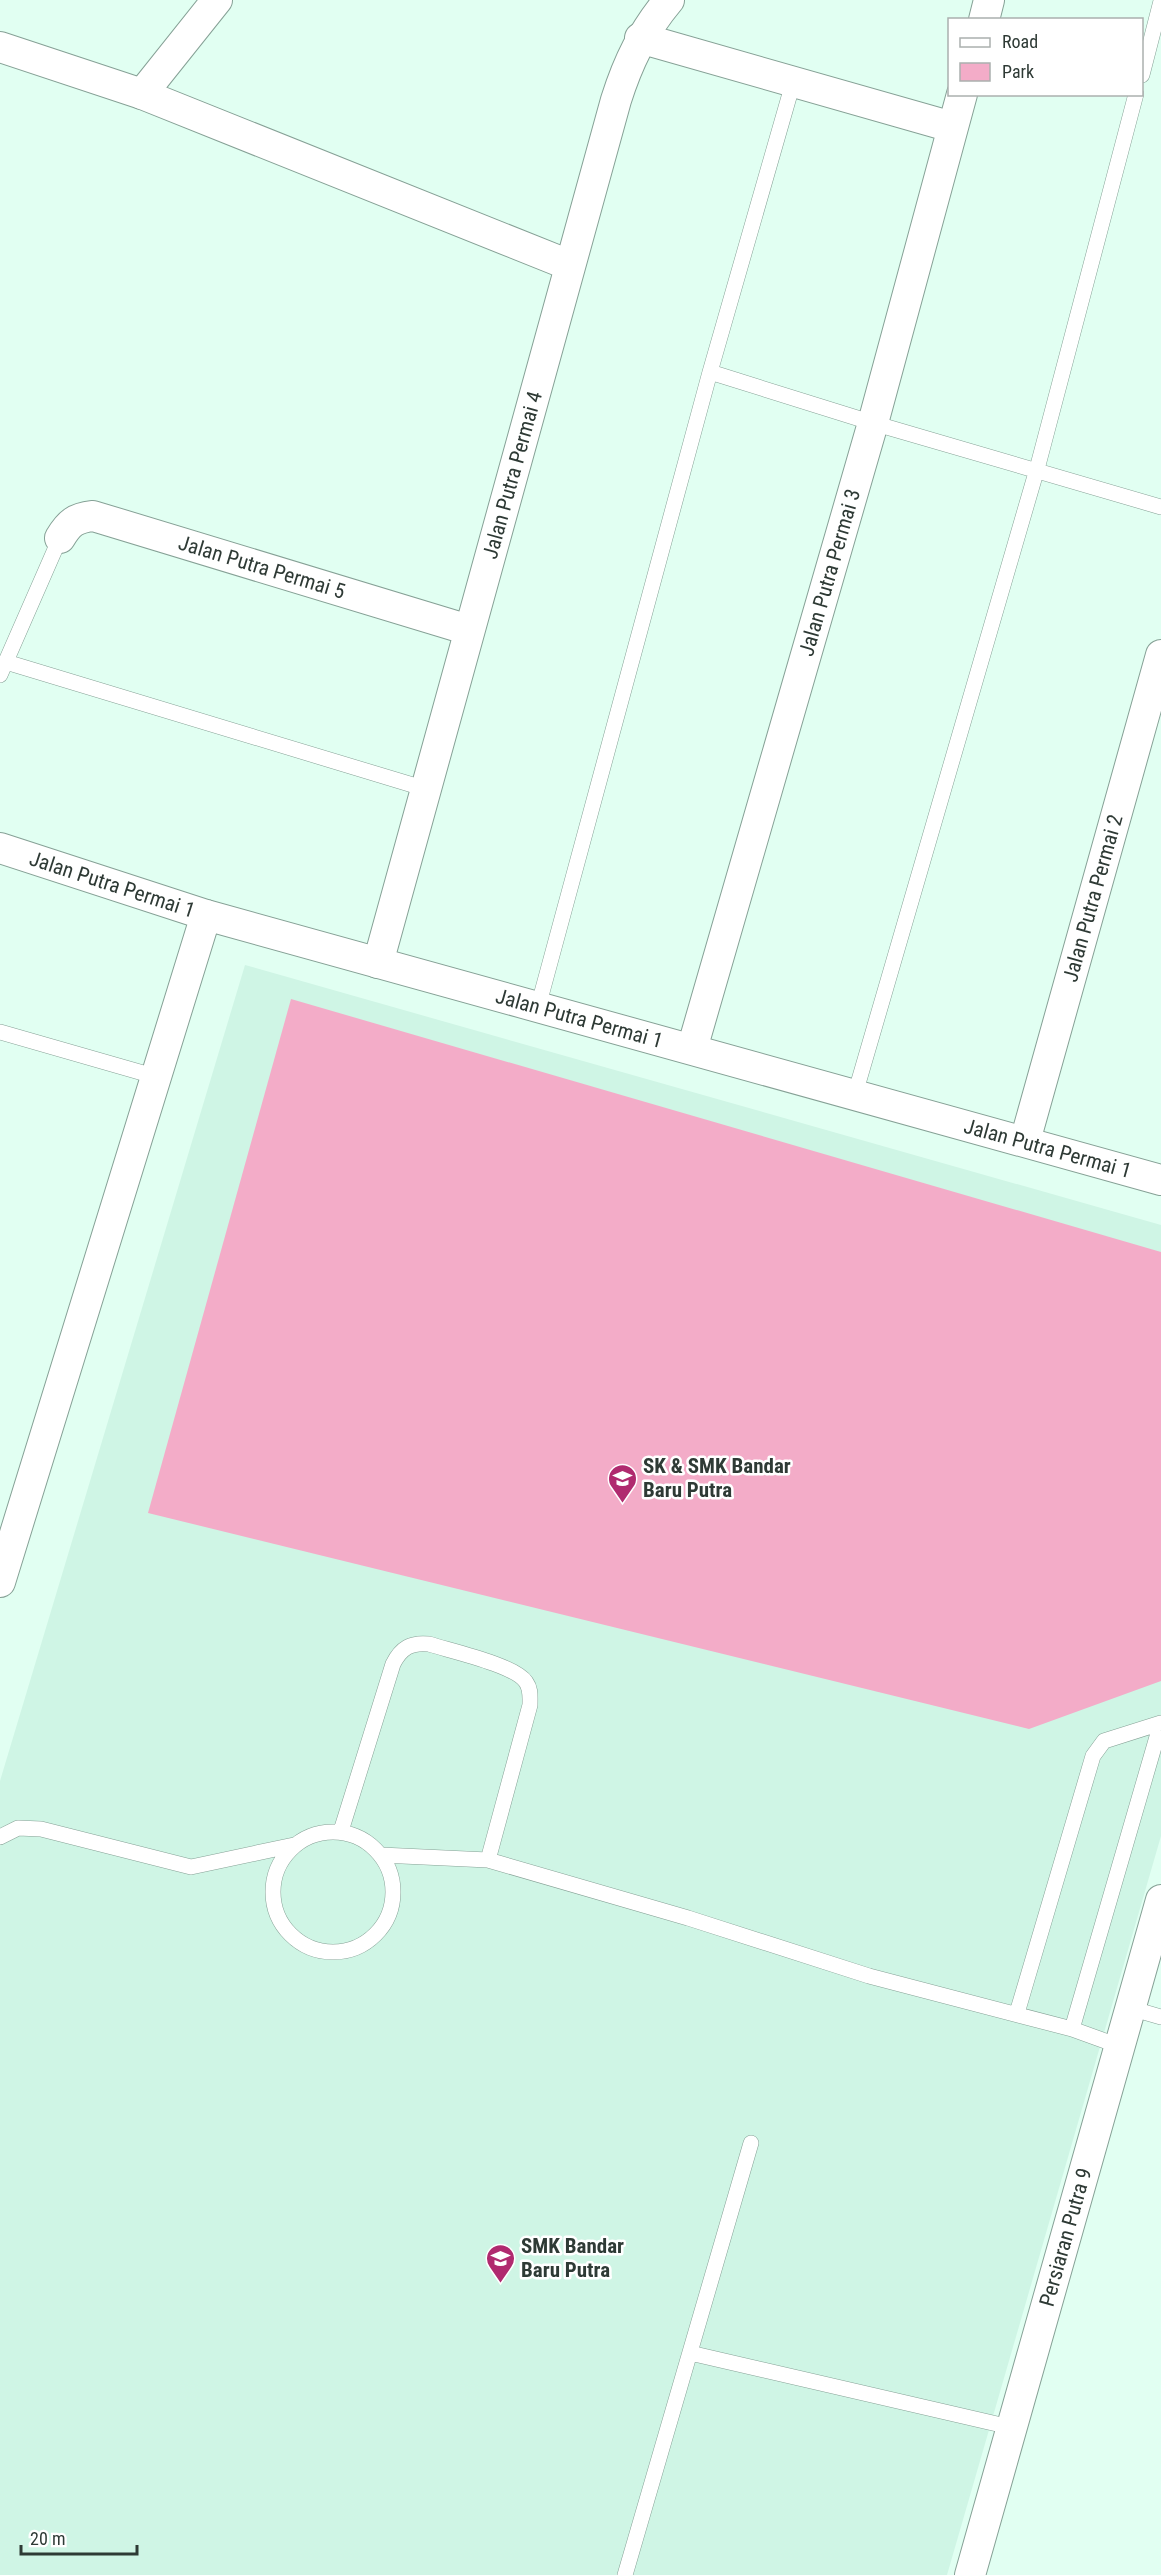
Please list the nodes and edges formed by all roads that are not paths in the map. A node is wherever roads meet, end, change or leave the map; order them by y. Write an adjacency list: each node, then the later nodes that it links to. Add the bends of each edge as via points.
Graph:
1 (217, 0): 10 (street)
2 (669, 0): 6 (street, Jalan Putra Permai 4)
3 (989, 0): 5 (street)
4 (1161, 2): 8 (lane)
5 (984, 18)
6 (640, 38): 9 (street); 14 (street, Jalan Putra Permai 4, via 616,100)
7 (0, 47): 10 (street)
8 (1143, 71)
9 (792, 83): 13 (street); 15 (lane)
10 (142, 94): 14 (street)
11 (961, 96): 13 (street, Jalan Putra Permai 3)
12 (1135, 96): 17 (lane)
13 (952, 128): 16 (street, Jalan Putra Permai 3)
14 (569, 265): 20 (street, Jalan Putra Permai 4)
15 (710, 372): 16 (lane); 27 (lane)
16 (873, 423): 17 (lane); 29 (street, Jalan Putra Permai 3)
17 (1037, 469): 18 (lane); 31 (lane)
18 (1161, 507)
19 (60, 538): 20 (street, Jalan Putra Permai 5, via 69,523 93,516); 22 (lane)
20 (470, 630): 23 (street, Jalan Putra Permai 4)
21 (1161, 656): 32 (street, Jalan Putra Permai 2)
22 (3, 668): 23 (lane)
23 (426, 789): 26 (street, Jalan Putra Permai 4)
24 (0, 848): 25 (street, Jalan Putra Permai 1)
25 (206, 915): 26 (street, Jalan Putra Permai 1); 30 (street)
26 (378, 963): 27 (street, Jalan Putra Permai 1)
27 (538, 1007): 29 (street, Jalan Putra Permai 1)
28 (0, 1032): 30 (lane)
29 (692, 1049): 31 (street, Jalan Putra Permai 1)
30 (157, 1077): 34 (street)
31 (855, 1094): 32 (street, Jalan Putra Permai 1)
32 (1025, 1141): 33 (street, Jalan Putra Permai 1)
33 (1161, 1180)
34 (0, 1582)
35 (341, 1831): 37 (lane, via 308,1836); 38 (lane, via 363,1839); 39 (lane, via 398,1653 407,1646 429,1644 511,1669 527,1683 531,1693)
36 (0, 1836): 37 (lane, via 18,1828 41,1829 191,1867)
37 (294, 1845): 38 (lane, via 278,1867 273,1906 295,1939 325,1952 346,1951 380,1930 393,1893 388,1866)
38 (381, 1855): 39 (lane)
39 (488, 1860): 42 (lane, via 869,1976)
40 (1161, 1900): 41 (street, Persiaran Putra 9)
41 (1130, 2008): 43 (lane); 45 (street, Persiaran Putra 9)
42 (1017, 2013): 44 (lane); 44 (lane, via 1093,1756 1104,1742 1161,1724)
43 (1161, 2017)
44 (1072, 2029): 45 (lane)
45 (1119, 2046): 48 (street, Persiaran Putra 9)
46 (751, 2144): 47 (lane)
47 (690, 2353): 48 (lane); 49 (lane)
48 (1010, 2427): 50 (street, Persiaran Putra 9)
49 (625, 2575)
50 (970, 2575)

